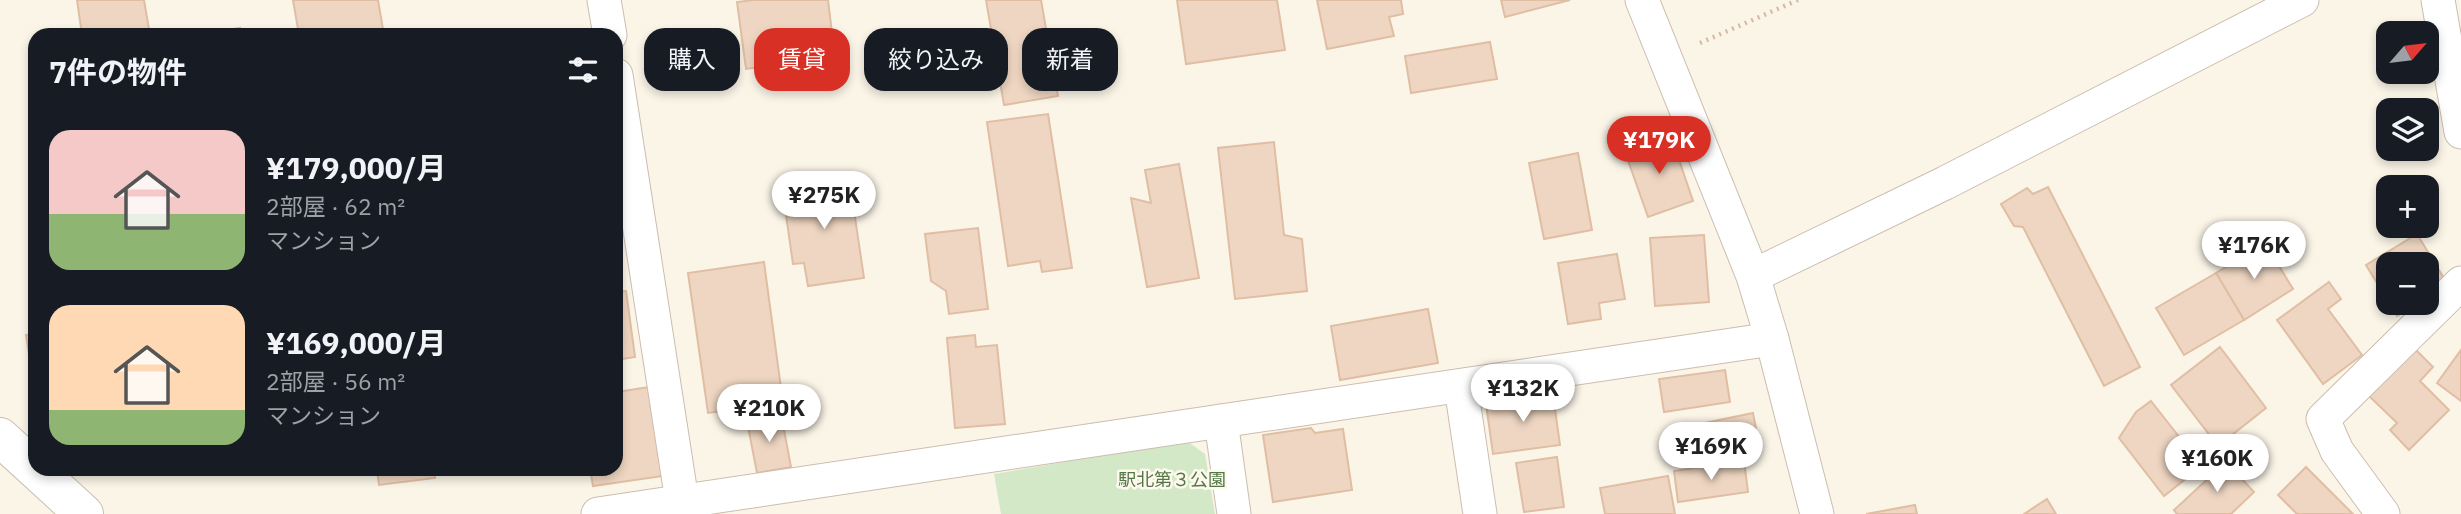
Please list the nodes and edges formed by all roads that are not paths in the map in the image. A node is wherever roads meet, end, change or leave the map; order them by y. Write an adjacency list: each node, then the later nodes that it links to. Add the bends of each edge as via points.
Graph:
1 (604, 0): 5 (street)
2 (1642, 0): 8 (street)
3 (2302, 0): 8 (street)
4 (2438, 0): 7 (street)
5 (609, 28)
6 (623, 119): 16 (street)
7 (2461, 132)
8 (1753, 276): 10 (street)
9 (2461, 284): 22 (street, via 2323,419 2337,451)
10 (1772, 340): 11 (street); 21 (street)
11 (1461, 387): 12 (street); 20 (street)
12 (1221, 421): 16 (street); 19 (street)
13 (0, 437): 14 (street)
14 (28, 463)
15 (43, 476): 17 (street)
16 (685, 507): 18 (street)
17 (84, 514)
18 (598, 514)
19 (1234, 514)
20 (1480, 514)
21 (1817, 514)
22 (2383, 514)

